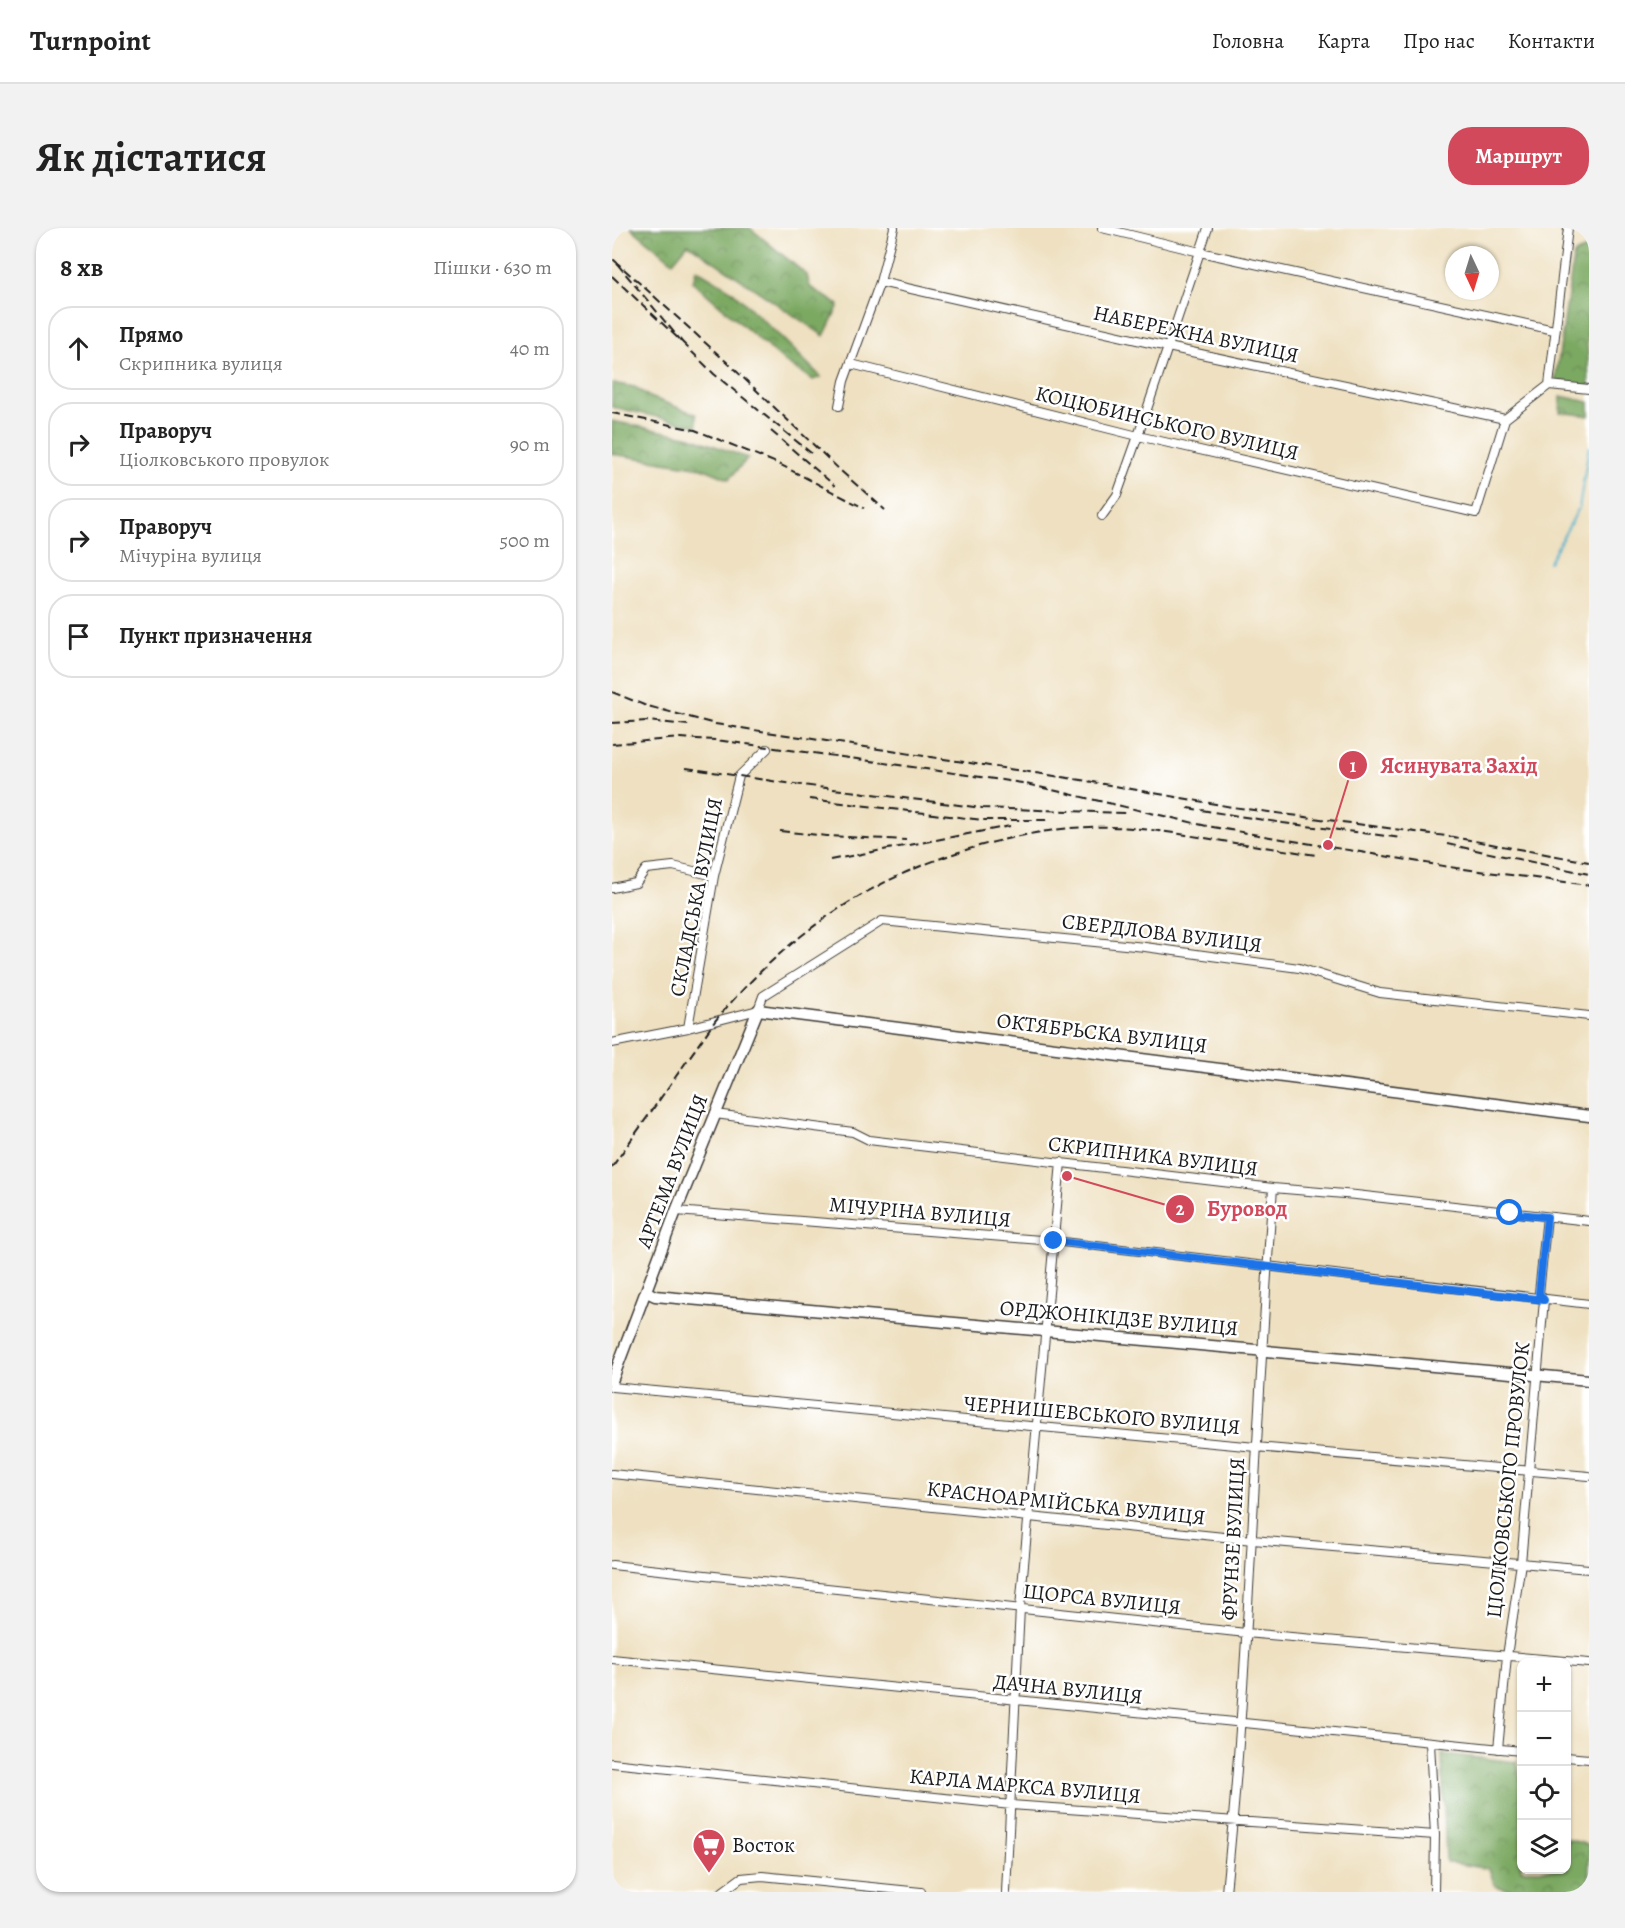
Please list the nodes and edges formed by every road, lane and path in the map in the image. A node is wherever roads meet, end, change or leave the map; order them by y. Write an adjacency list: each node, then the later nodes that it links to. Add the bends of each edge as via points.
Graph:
1 (894, 228): 6 (street)
2 (1102, 228): 5 (street)
3 (1208, 228): 5 (street)
4 (1568, 228): 7 (street)
5 (1200, 252): 7 (street); 8 (street)
6 (880, 282): 8 (street, НАБЕРЕЖНА ВУЛИЦЯ); 9 (street)
7 (1554, 330): 10 (street)
8 (1168, 347): 13 (street, НАБЕРЕЖНА ВУЛИЦЯ); 14 (street)
9 (851, 364): 12 (street); 14 (street, КОЦЮБИНСЬКОГО ВУЛИЦЯ)
10 (1549, 385): 11 (street); 13 (street)
11 (1589, 389)
12 (839, 406)
13 (1505, 419): 14 (street, КОЦЮБИНСЬКОГО ВУЛИЦЯ, via 1476,513)
14 (1138, 436): 15 (street, via 1117,495)
15 (1102, 516)
16 (767, 749): 17 (street, СКЛАДСЬКА ВУЛИЦЯ, via 739,776)
17 (714, 876): 18 (street, via 674,866 645,869 636,883); 21 (street, СКЛАДСЬКА ВУЛИЦЯ)
18 (612, 888)
19 (758, 1010): 20 (street, СВЕРДЛОВА ВУЛИЦЯ, via 763,996 882,921 1145,947 1299,968 1380,993); 21 (street, ОКТЯБРЬСКА ВУЛИЦЯ); 23 (main road, АРТЕМА ВУЛИЦЯ); 24 (main road, ОКТЯБРЬСКА ВУЛИЦЯ)
20 (1589, 1016)
21 (688, 1028): 22 (street, ОКТЯБРЬСКА ВУЛИЦЯ)
22 (612, 1043)
23 (715, 1114): 25 (street, СКРИПНИКА ВУЛИЦЯ, via 853,1132 869,1140); 27 (main road, АРТЕМА ВУЛИЦЯ)
24 (1589, 1116)
25 (1061, 1162): 26 (street, СКРИПНИКА ВУЛИЦЯ); 30 (street)
26 (1273, 1188): 28 (street, СКРИПНИКА ВУЛИЦЯ); 31 (street, ФРУНЗЕ ВУЛИЦЯ)
27 (676, 1211): 30 (street, МІЧУРІНА ВУЛИЦЯ); 32 (main road, АРТЕМА ВУЛИЦЯ)
28 (1547, 1217): 29 (street, СКРИПНИКА ВУЛИЦЯ); 33 (street, ЦІОЛКОВСЬКОГО ПРОВУЛОК, via 1539,1293)
29 (1589, 1221)
30 (1054, 1241): 31 (street, МІЧУРІНА ВУЛИЦЯ); 35 (street)
31 (1267, 1267): 33 (street, МІЧУРІНА ВУЛИЦЯ); 36 (street, ФРУНЗЕ ВУЛИЦЯ)
32 (646, 1292): 35 (main road, ОРДЖОНІКІДЗЕ ВУЛИЦЯ, via 655,1296); 39 (main road, АРТЕМА ВУЛИЦЯ)
33 (1544, 1300): 34 (street, МІЧУРІНА ВУЛИЦЯ); 37 (street, ЦІОЛКОВСЬКОГО ПРОВУЛОК)
34 (1589, 1304)
35 (1045, 1331): 36 (main road, ОРДЖОНІКІДЗЕ ВУЛИЦЯ); 41 (street)
36 (1263, 1350): 37 (main road, ОРДЖОНІКІДЗЕ ВУЛИЦЯ); 42 (street, ФРУНЗЕ ВУЛИЦЯ)
37 (1538, 1375): 38 (main road, ОРДЖОНІКІДЗЕ ВУЛИЦЯ); 43 (street, ЦІОЛКОВСЬКОГО ПРОВУЛОК)
38 (1589, 1380)
39 (612, 1381)
40 (612, 1387): 41 (street, ЧЕРНИШЕВСЬКОГО ВУЛИЦЯ)
41 (1036, 1427): 42 (street, ЧЕРНИШЕВСЬКОГО ВУЛИЦЯ); 46 (street)
42 (1256, 1447): 43 (street, ЧЕРНИШЕВСЬКОГО ВУЛИЦЯ); 47 (street, ФРУНЗЕ ВУЛИЦЯ)
43 (1530, 1471): 45 (street, ЧЕРНИШЕВСЬКОГО ВУЛИЦЯ); 48 (street, ЦІОЛКОВСЬКОГО ПРОВУЛОК)
44 (612, 1474): 46 (street, КРАСНОАРМІЙСЬКА ВУЛИЦЯ)
45 (1589, 1476)
46 (1028, 1517): 47 (street, КРАСНОАРМІЙСЬКА ВУЛИЦЯ); 51 (street)
47 (1253, 1540): 48 (street, КРАСНОАРМІЙСЬКА ВУЛИЦЯ); 52 (street, ФРУНЗЕ ВУЛИЦЯ)
48 (1521, 1563): 50 (street, КРАСНОАРМІЙСЬКА ВУЛИЦЯ); 53 (street, ЦІОЛКОВСЬКОГО ПРОВУЛОК)
49 (612, 1565): 51 (street, ЩОРСА ВУЛИЦЯ)
50 (1589, 1569)
51 (1020, 1608): 52 (street, ЩОРСА ВУЛИЦЯ); 56 (street)
52 (1246, 1633): 53 (street, ЩОРСА ВУЛИЦЯ); 57 (street, ФРУНЗЕ ВУЛИЦЯ)
53 (1507, 1656): 55 (street, ЩОРСА ВУЛИЦЯ); 59 (street, ЦІОЛКОВСЬКОГО ПРОВУЛОК)
54 (612, 1659): 56 (street, ДАЧНА ВУЛИЦЯ)
55 (1589, 1663)
56 (1017, 1702): 57 (street, ДАЧНА ВУЛИЦЯ); 64 (street)
57 (1239, 1724): 58 (street, ДАЧНА ВУЛИЦЯ); 65 (street, ФРУНЗЕ ВУЛИЦЯ)
58 (1430, 1743): 59 (street, ДАЧНА ВУЛИЦЯ); 66 (street)
59 (1498, 1749): 60 (street, ДАЧНА ВУЛИЦЯ)
60 (1517, 1751)
61 (1571, 1757): 62 (street)
62 (1589, 1759)
63 (612, 1763): 64 (street, КАРЛА МАРКСА ВУЛИЦЯ)
64 (1011, 1805): 65 (street, КАРЛА МАРКСА ВУЛИЦЯ); 69 (street)
65 (1234, 1821): 66 (street, КАРЛА МАРКСА ВУЛИЦЯ); 70 (street, ФРУНЗЕ ВУЛИЦЯ)
66 (1435, 1835): 71 (street)
67 (722, 1892): 68 (street, via 735,1881 752,1876)
68 (921, 1892)
69 (1006, 1892)
70 (1226, 1892)
71 (1434, 1892)

